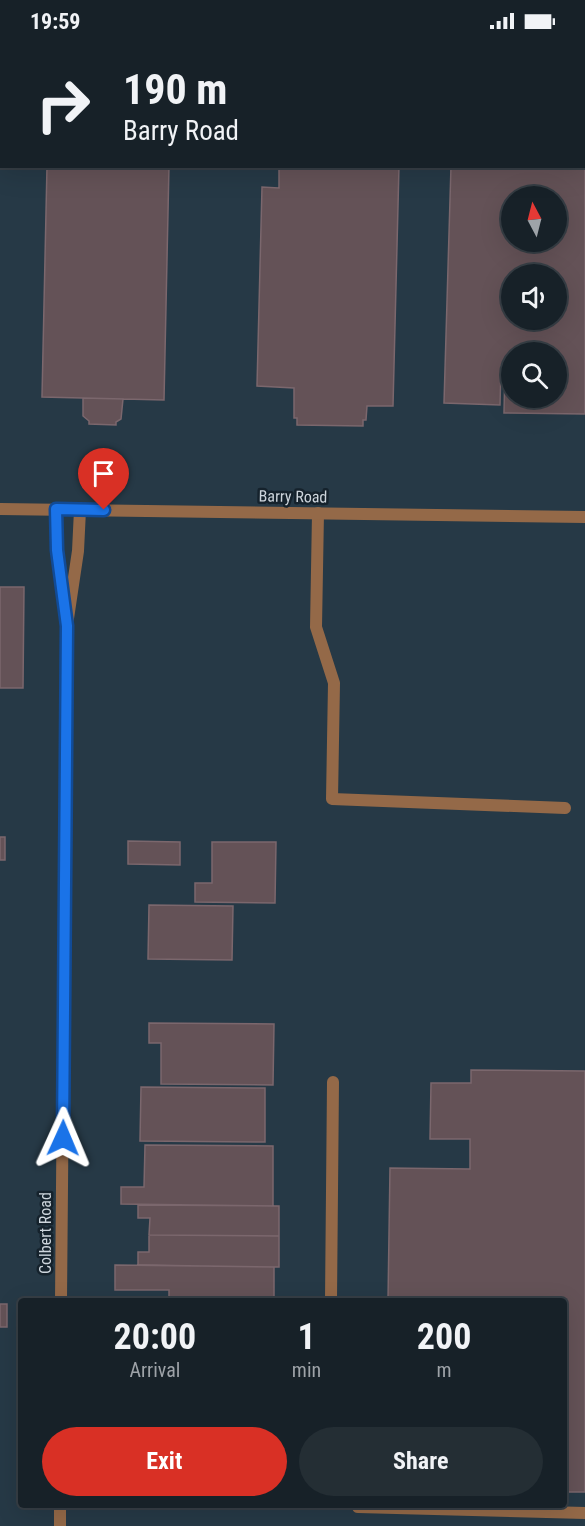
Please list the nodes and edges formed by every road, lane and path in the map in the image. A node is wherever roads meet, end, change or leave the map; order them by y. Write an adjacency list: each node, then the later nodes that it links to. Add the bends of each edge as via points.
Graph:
1 (0, 509): 2 (street, Barry Road)
2 (56, 509): 3 (street, Barry Road); 6 (street, Colbert Road)
3 (80, 510): 4 (street, Barry Road); 6 (street, Colbert Road)
4 (318, 513): 5 (street, Barry Road); 7 (street, via 316,627 334,683 332,800)
5 (585, 517)
6 (67, 626): 9 (street, Colbert Road)
7 (565, 808)
8 (333, 1082): 10 (street)
9 (61, 1298)
10 (331, 1298)
11 (60, 1508): 14 (street)
12 (396, 1508): 13 (street)
13 (585, 1513)
14 (60, 1526)

